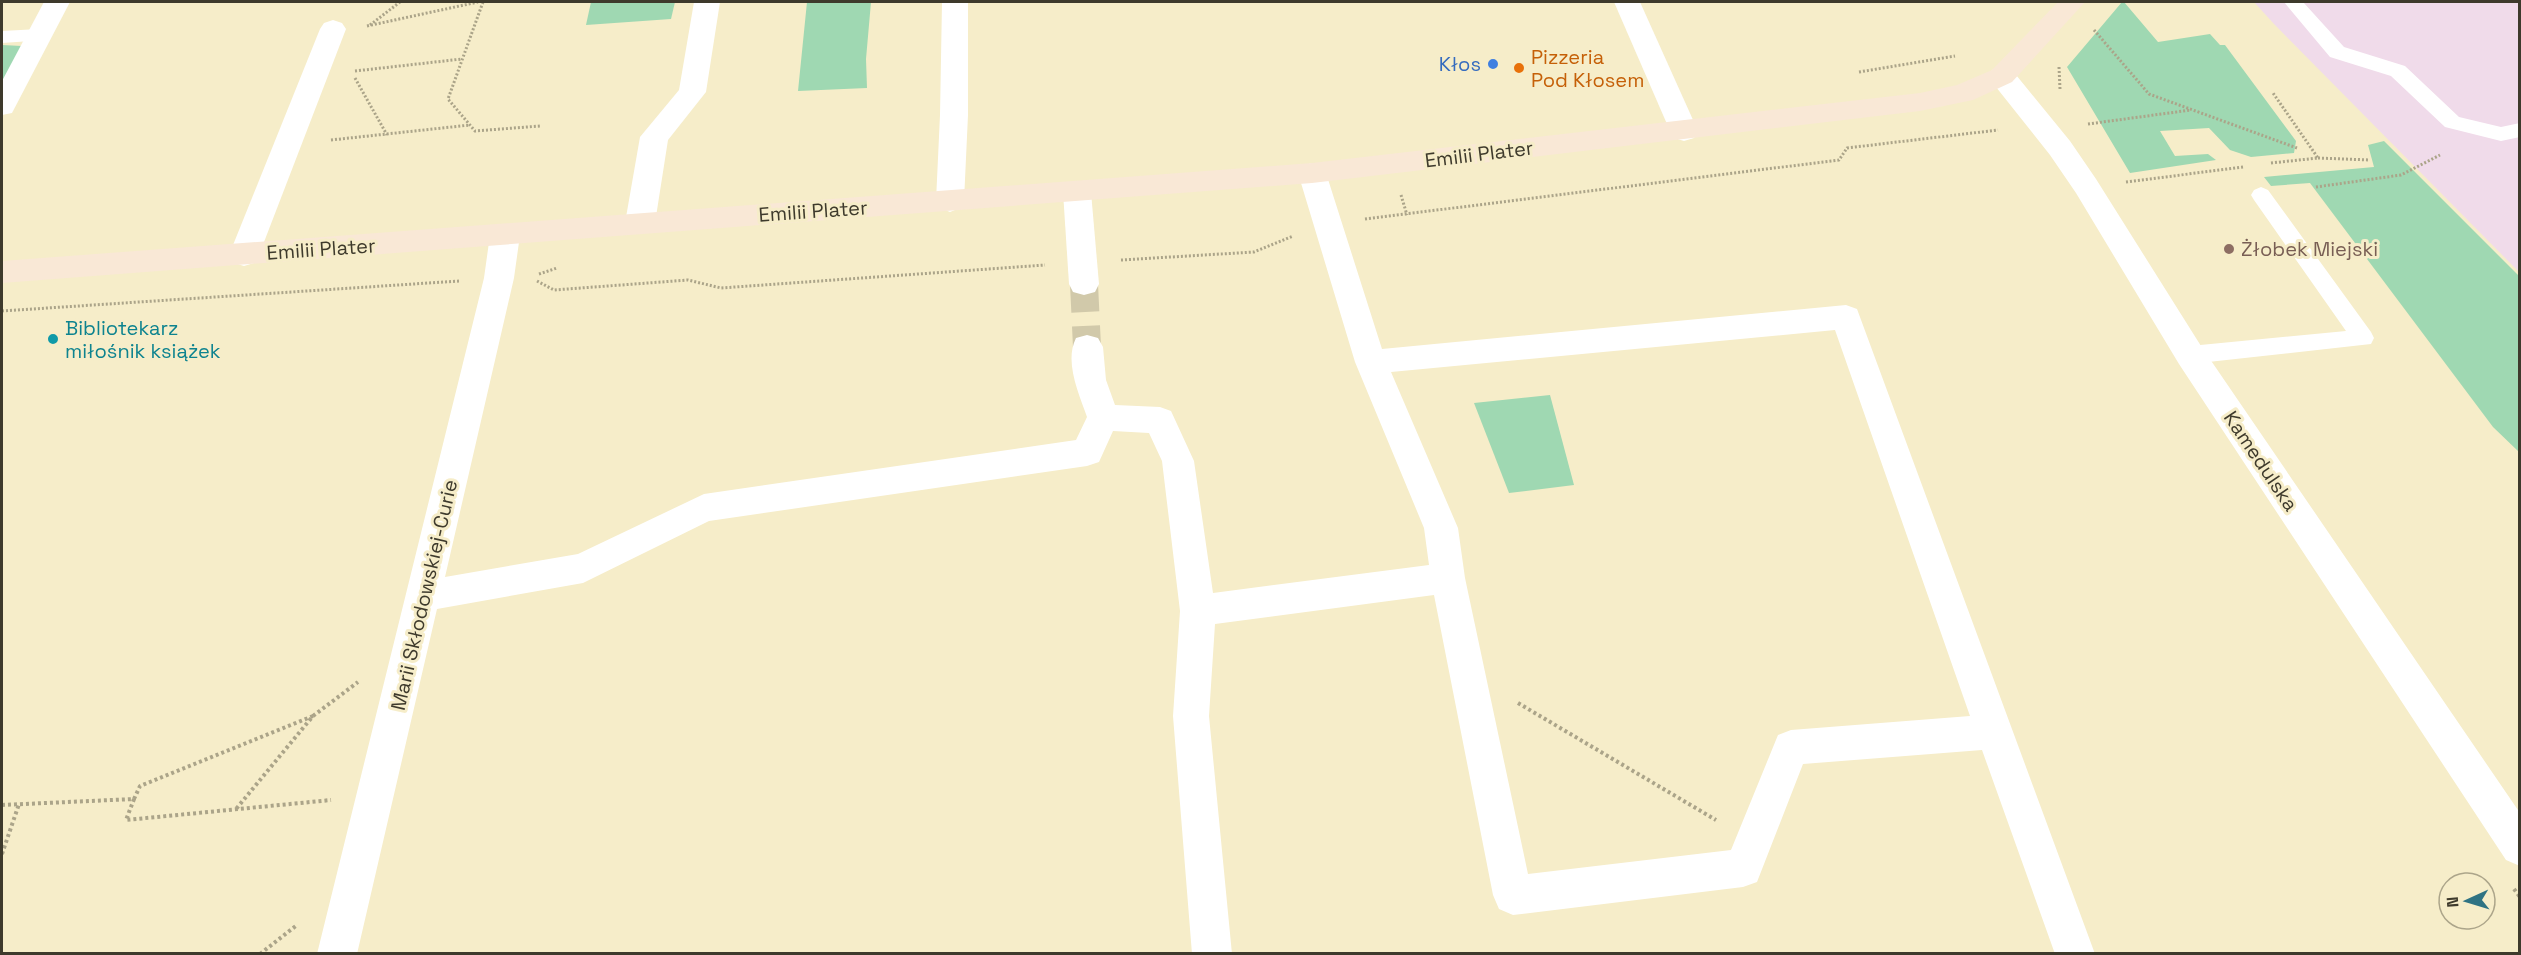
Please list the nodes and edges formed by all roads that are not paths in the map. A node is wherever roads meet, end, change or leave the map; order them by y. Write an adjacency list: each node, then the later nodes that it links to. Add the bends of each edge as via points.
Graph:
1 (57, 2): 8 (street)
2 (708, 2): 18 (street, via 692,92 654,137)
3 (955, 2): 17 (street)
4 (1627, 2): 13 (street)
5 (2072, 2): 10 (street)
6 (2293, 2): 12 (lane, via 2337,52 2398,71 2452,122 2501,134)
7 (333, 28): 20 (street)
8 (39, 35): 9 (lane); 11 (street)
9 (2, 37)
10 (2002, 76): 13 (street, Emilii Plater, via 1963,93 1920,102); 24 (street, Kamedulska, via 2086,186)
11 (2, 103)
12 (2520, 130)
13 (1684, 131): 14 (street, Emilii Plater)
14 (1312, 173): 15 (street, Emilii Plater); 25 (street)
15 (1077, 192): 17 (street, Emilii Plater); 22 (street)
16 (2261, 195): 24 (lane, via 2362,338)
17 (950, 201): 18 (street, Emilii Plater)
18 (640, 223): 19 (street, Emilii Plater)
19 (505, 235): 20 (street, Emilii Plater); 28 (street, Marii Skłodowskiej-Curie, via 499,278)
20 (244, 255): 21 (street, Emilii Plater)
21 (2, 272)
22 (1083, 273)
23 (1087, 347): 26 (street, via 1090,380)
24 (2190, 355): 31 (street, Kamedulska)
25 (1371, 362): 27 (street, via 1441,528); 30 (street, via 1846,316)
26 (1103, 417): 28 (street, via 1087,452 704,508 583,568); 29 (street, via 1160,420 1178,461)
27 (1448, 578): 29 (street); 30 (street, via 1513,895 1743,868 1791,747)
28 (425, 596): 32 (street, Marii Skłodowskiej-Curie)
29 (1198, 611): 33 (street, via 1191,716)
30 (1994, 732): 34 (street)
31 (2520, 847)
32 (337, 954)
33 (1212, 954)
34 (2075, 954)

